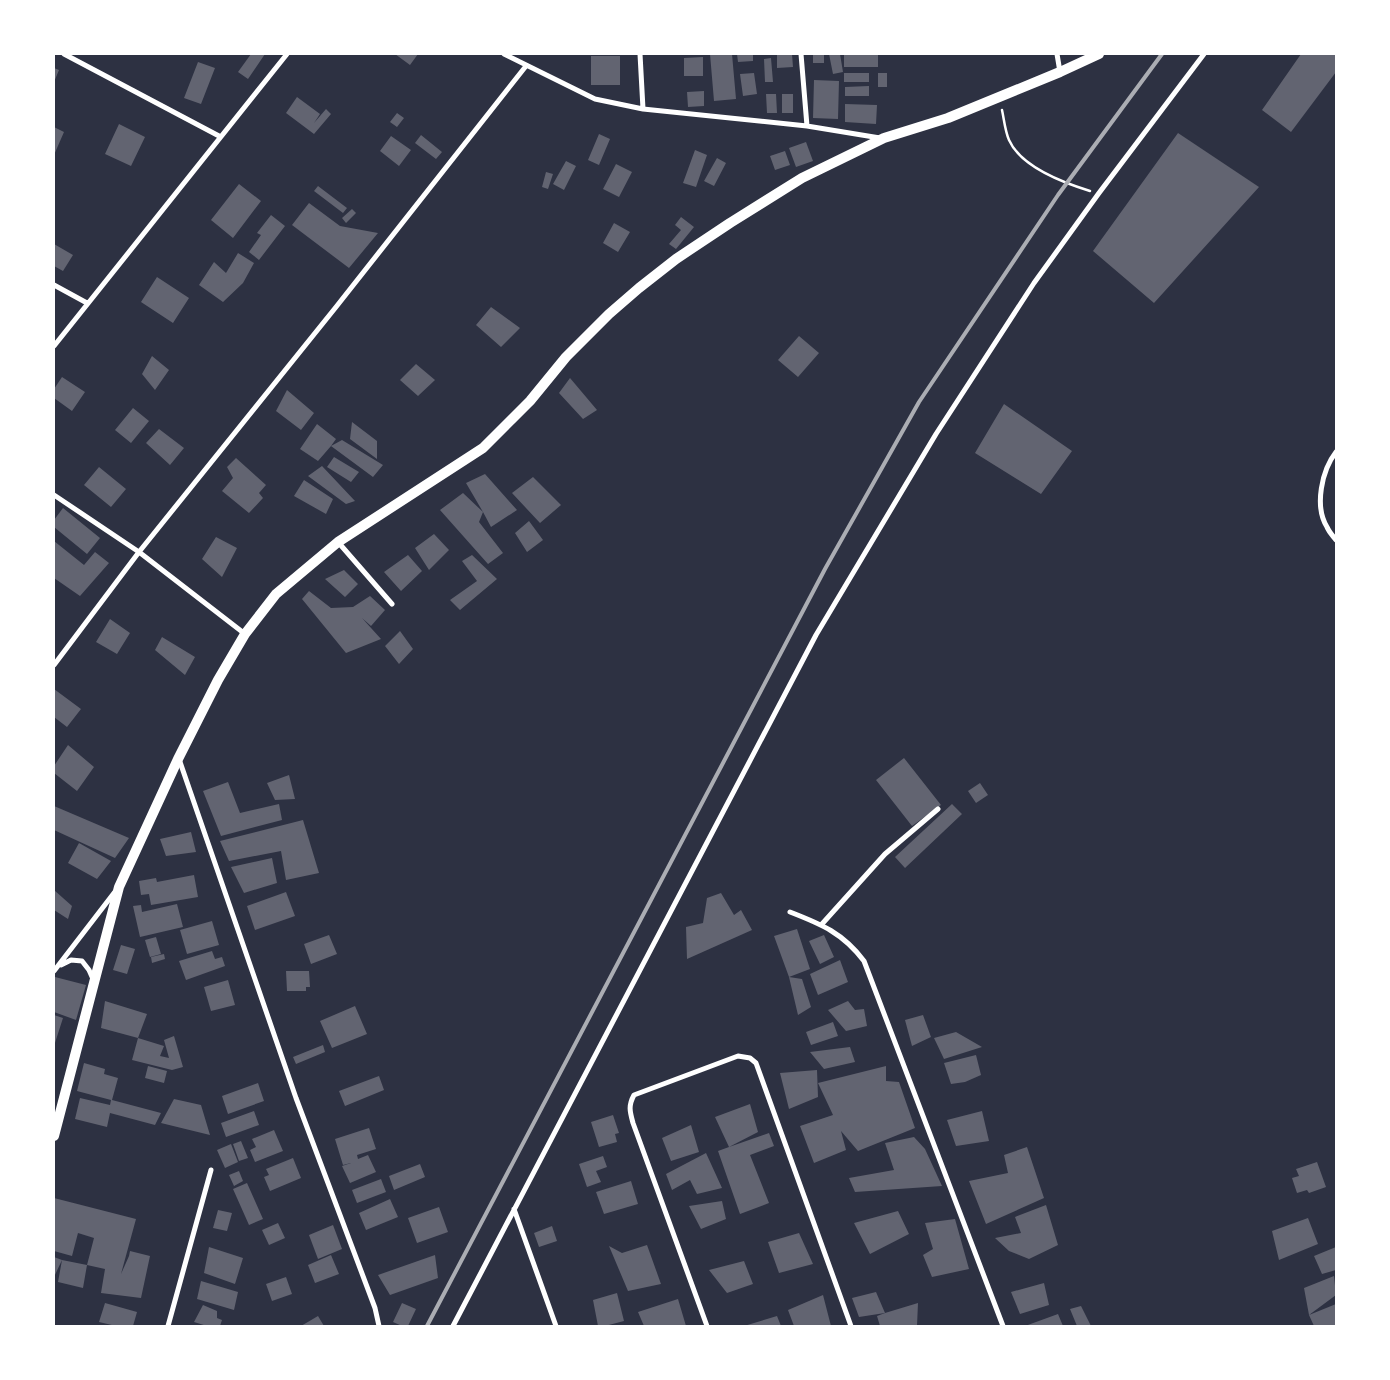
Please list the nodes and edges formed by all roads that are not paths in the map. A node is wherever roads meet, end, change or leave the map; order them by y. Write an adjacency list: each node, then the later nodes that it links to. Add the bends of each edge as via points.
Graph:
1 (64, 54): 13 (street)
2 (286, 54): 13 (street)
3 (504, 54): 9 (street)
4 (640, 54): 11 (street)
5 (801, 54): 12 (street)
6 (1057, 54): 10 (street)
7 (1099, 54): 10 (main road)
8 (1204, 54): 35 (street, via 1034,283 936,434 816,635)
9 (526, 66): 11 (street, via 595,99); 22 (street)
10 (1060, 72): 14 (main road, via 948,118)
11 (643, 109): 12 (street)
12 (807, 126): 14 (street)
13 (219, 136): 16 (street)
14 (884, 138): 21 (main road, via 802,178 676,259 585,337 530,401 482,448)
15 (54, 285): 16 (street)
16 (88, 303): 17 (street)
17 (54, 346)
18 (1336, 452): 20 (street, via 1324,476 1321,504 1324,521)
19 (54, 495): 22 (street)
20 (1336, 540)
21 (338, 542): 23 (street); 24 (main road, via 276,594)
22 (139, 552): 24 (street); 25 (street)
23 (392, 604)
24 (245, 634): 26 (main road)
25 (54, 665)
26 (178, 759): 28 (main road); 37 (street)
27 (938, 809): 30 (street, via 885,854)
28 (119, 887): 31 (street); 32 (main road)
29 (790, 912): 30 (street)
30 (822, 924): 42 (street, via 854,948 864,961)
31 (54, 971): 32 (street, via 65,962 77,960 89,970)
32 (94, 982): 33 (main road)
33 (54, 1136)
34 (211, 1170): 36 (street)
35 (514, 1209): 38 (street); 39 (street)
36 (168, 1326)
37 (379, 1326)
38 (453, 1326)
39 (556, 1326)
40 (707, 1326): 41 (street, via 629,1109 634,1096 738,1056 756,1063)
41 (851, 1326)
42 (1004, 1326)

